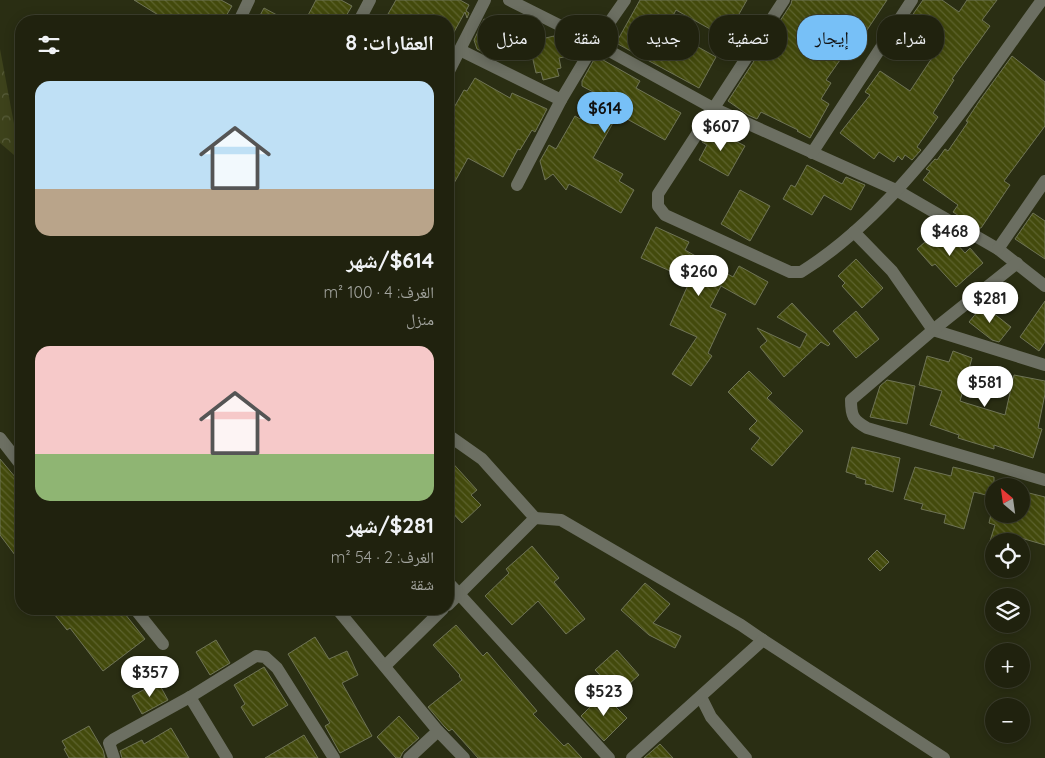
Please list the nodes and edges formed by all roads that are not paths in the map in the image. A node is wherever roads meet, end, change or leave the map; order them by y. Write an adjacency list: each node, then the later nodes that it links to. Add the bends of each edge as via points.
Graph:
1 (370, 0): 10 (street)
2 (485, 0): 13 (street)
3 (509, 0): 12 (street)
4 (625, 0): 11 (street)
5 (784, 0): 18 (street)
6 (912, 0): 19 (street)
7 (1042, 0): 22 (street, via 925,159)
8 (243, 2): 9 (street)
9 (240, 15)
10 (362, 15)
11 (615, 15)
12 (555, 23)
13 (460, 50): 16 (street); 17 (street)
14 (618, 56): 18 (street)
15 (585, 60): 17 (street)
16 (454, 62)
17 (561, 100): 21 (street)
18 (713, 108): 19 (street); 23 (street, via 658,194 658,206 665,215 790,272 801,272)
19 (812, 153): 22 (street)
20 (1045, 181): 24 (street)
21 (517, 185)
22 (896, 190): 23 (street); 24 (street)
23 (854, 232): 27 (street, via 892,271)
24 (998, 249): 25 (street)
25 (1016, 263): 26 (street); 27 (street)
26 (1045, 286)
27 (933, 330): 28 (street); 32 (street, via 851,400 851,413 856,422 867,428)
28 (1045, 365)
29 (0, 438): 31 (street)
30 (454, 439): 33 (street, via 482,460)
31 (15, 457)
32 (1045, 480)
33 (535, 518): 35 (street); 40 (street, via 561,520)
34 (454, 589): 35 (street)
35 (458, 594): 36 (street); 51 (street)
36 (454, 598)
37 (140, 615): 41 (street)
38 (342, 615): 42 (street)
39 (437, 615): 42 (street)
40 (763, 640): 44 (street); 54 (street)
41 (163, 644)
42 (385, 666): 45 (street)
43 (190, 697): 46 (street, via 109,743); 47 (street); 48 (street, via 256,656 265,656 277,668)
44 (700, 697): 52 (street); 53 (street, via 715,722)
45 (438, 732): 49 (street); 50 (street)
46 (114, 758)
47 (227, 758)
48 (334, 758)
49 (410, 758)
50 (464, 758)
51 (609, 758)
52 (632, 758)
53 (746, 758)
54 (944, 758)

